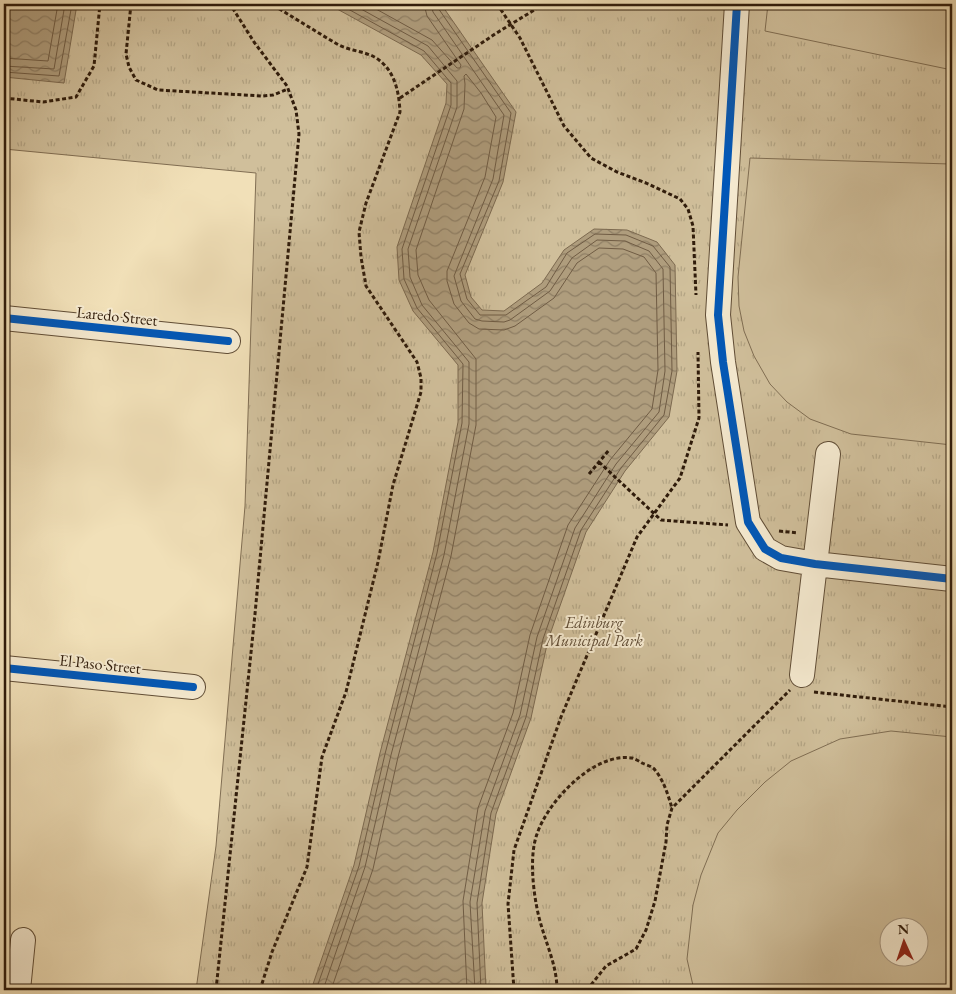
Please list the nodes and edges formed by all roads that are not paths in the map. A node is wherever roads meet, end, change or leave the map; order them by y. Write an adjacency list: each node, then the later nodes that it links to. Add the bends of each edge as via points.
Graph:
1 (737, 4): 5 (street, via 718,315 722,362 748,522 765,549 781,558)
2 (4, 318): 3 (street, Laredo Street)
3 (228, 341)
4 (828, 454): 5 (street)
5 (815, 564): 6 (street); 8 (street)
6 (952, 579)
7 (4, 668): 9 (street, El Paso Street)
8 (804, 686)
9 (193, 687)
10 (22, 940): 11 (street)
11 (18, 990)

